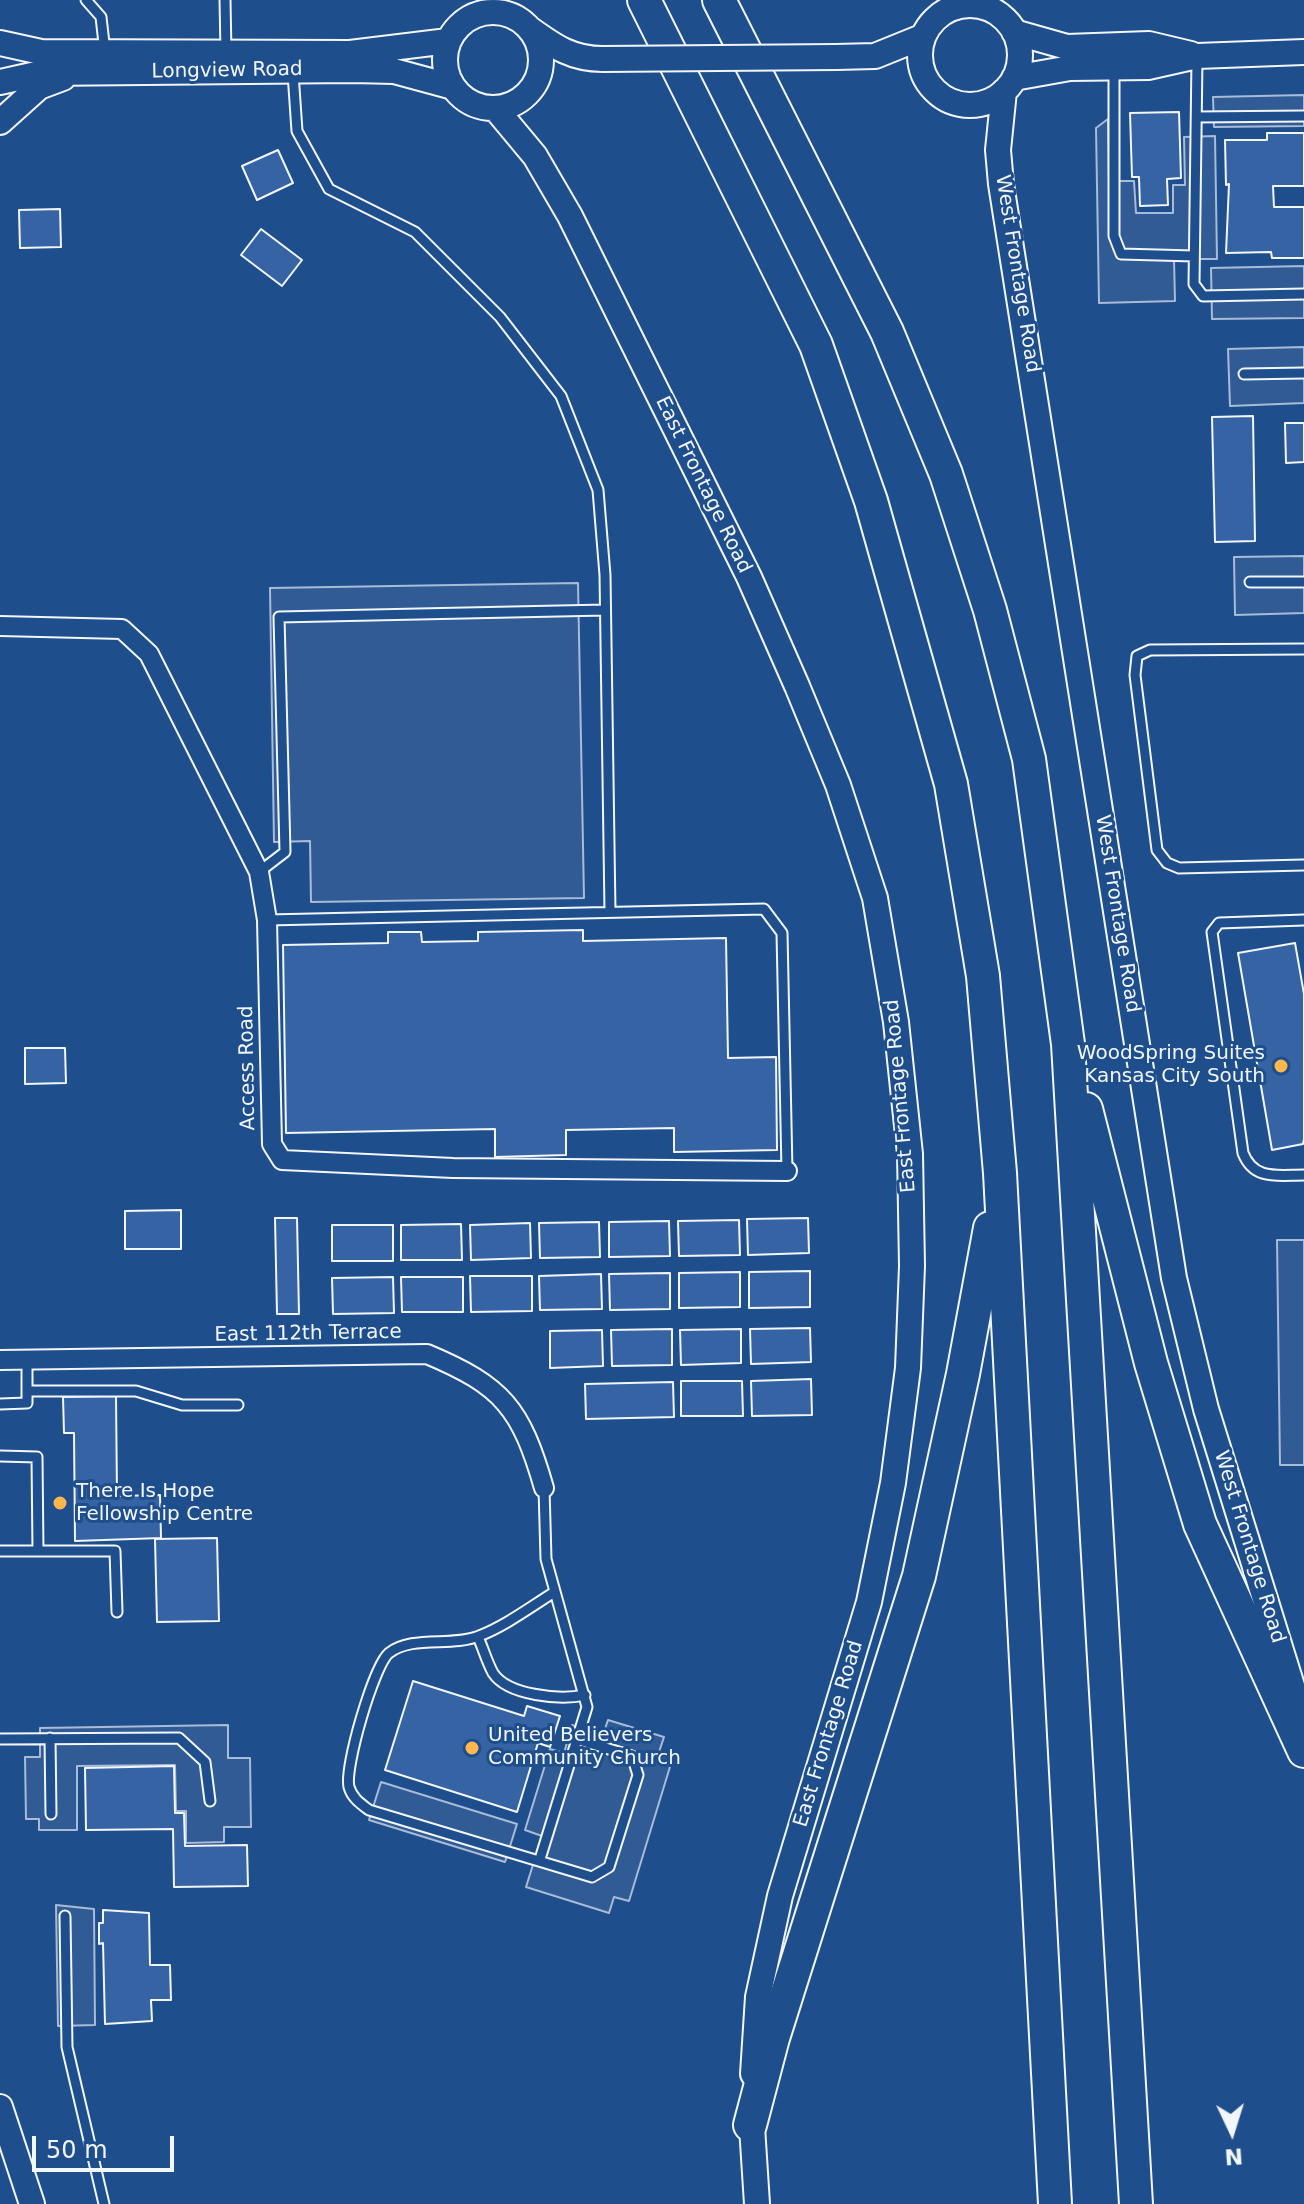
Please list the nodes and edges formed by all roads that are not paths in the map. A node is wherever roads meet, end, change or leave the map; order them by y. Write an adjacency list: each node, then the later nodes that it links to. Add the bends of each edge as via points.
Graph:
1 (86, 0): 12 (lane, via 101,17)
2 (225, 0): 13 (lane)
3 (462, 0): 9 (street)
4 (644, 0): 46 (highway, via 816,345 871,501 951,784 983,976)
5 (719, 0): 44 (highway, via 887,332 946,474 990,610 1029,759)
6 (972, 2): 8 (street, via 1004,19); 10 (street, via 944,12)
7 (528, 27): 9 (street, via 501,12 470,18); 17 (street, via 557,49); 24 (street, via 541,55)
8 (1014, 32): 16 (street, via 1067,47 1149,44); 23 (street, via 1019,47)
9 (453, 34): 13 (street, Longview Road, via 350,53); 25 (street, via 446,73)
10 (922, 37): 15 (street); 20 (street)
11 (0, 43): 12 (street, Longview Road, via 41,52)
12 (105, 52): 13 (street, Longview Road)
13 (226, 52)
14 (1304, 52): 16 (street)
15 (875, 56): 17 (street, bridge); 20 (street)
16 (1197, 56): 18 (street, via 1148,67); 28 (lane)
17 (591, 59): 24 (street)
18 (1114, 67): 23 (street, via 1070,68); 30 (lane, via 1114,236 1121,254)
19 (293, 70): 21 (street, Longview Road); 25 (street, Longview Road, via 394,71); 36 (lane, via 297,131 329,189 415,232 500,317 561,396 598,490)
20 (922, 71): 23 (street, via 930,86 958,103 975,104)
21 (75, 72): 22 (street, Longview Road, via 14,76); 29 (street, via 39,87)
22 (0, 82)
23 (1009, 84): 61 (street, West Frontage Road, via 998,150 1001,184 1174,1278 1206,1409)
24 (534, 85): 26 (street, via 510,105)
25 (453, 87): 26 (street, via 464,99)
26 (495, 108): 71 (street, East Frontage Road, via 535,156 570,216 749,577 797,686 838,785 875,898 896,1022 910,1154 912,1266 908,1368 895,1469 869,1602 776,1910 758,1997)
27 (1304, 116): 28 (lane)
28 (1197, 117): 30 (lane)
29 (0, 122)
30 (1194, 256): 31 (lane, via 1194,284 1203,296)
31 (1304, 294)
32 (1304, 373): 33 (lane)
33 (1244, 374)
34 (1250, 582): 35 (lane)
35 (1304, 582)
36 (605, 610): 40 (lane, via 279,617 285,852); 41 (lane)
37 (0, 626): 40 (street, Access Road, via 104,626 122,629 137,640 149,654)
38 (1304, 649): 39 (lane, via 1150,650 1137,656 1135,675 1157,850 1167,863 1179,868)
39 (1304, 865)
40 (259, 872): 42 (street, Access Road)
41 (610, 912): 42 (lane); 45 (lane, via 764,909 782,933)
42 (267, 920): 45 (street, Access Road, via 272,1144 282,1160 453,1168)
43 (1304, 920): 47 (lane, via 1219,923 1212,932 1243,1153 1248,1166 1261,1175)
44 (1068, 1044): 65 (highway, via 1151,1363 1200,1524); 76 (highway)
45 (787, 1171)
46 (1000, 1173): 71 (highway, via 919,1576); 75 (highway)
47 (1304, 1175)
48 (0, 1360): 49 (street, East 112th Terrace)
49 (27, 1360): 50 (lane); 54 (street, East 112th Terrace, via 427,1354 474,1374 504,1400 531,1443)
50 (27, 1391): 51 (lane, via 27,1403); 52 (lane, via 136,1391 182,1405)
51 (0, 1404)
52 (238, 1405)
53 (0, 1456): 56 (lane, via 37,1457)
54 (544, 1488): 57 (lane, via 546,1559)
55 (0, 1551): 56 (lane)
56 (38, 1551): 58 (lane, via 115,1551)
57 (553, 1593): 59 (lane); 60 (lane)
58 (117, 1612)
59 (478, 1637): 60 (lane, via 501,1682 569,1698); 68 (lane, via 410,1644 387,1654 350,1762 349,1787 369,1810)
60 (585, 1695): 64 (lane)
61 (1304, 1724)
62 (50, 1738): 63 (lane); 66 (lane, via 179,1738 205,1762); 67 (lane)
63 (0, 1739)
64 (579, 1740): 68 (lane); 68 (lane, via 632,1756 638,1775 609,1867 592,1877)
65 (1304, 1751)
66 (210, 1801)
67 (51, 1814)
68 (540, 1859)
69 (65, 1916): 73 (lane, via 67,2047)
70 (0, 2107): 72 (street)
71 (750, 2125): 74 (street, East Frontage Road)
72 (32, 2204)
73 (104, 2204)
74 (757, 2204)
75 (1055, 2204)
76 (1136, 2204)

